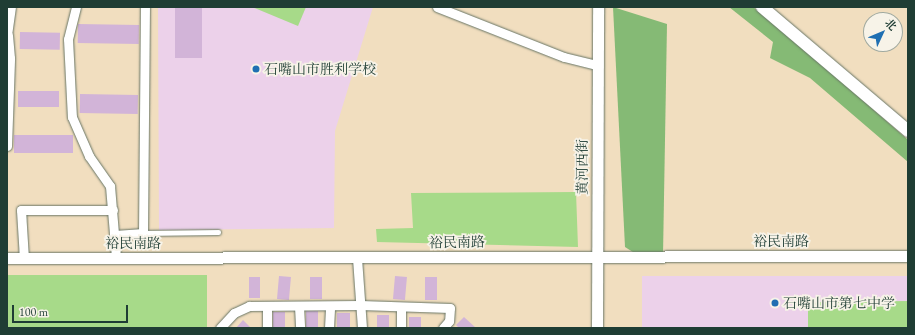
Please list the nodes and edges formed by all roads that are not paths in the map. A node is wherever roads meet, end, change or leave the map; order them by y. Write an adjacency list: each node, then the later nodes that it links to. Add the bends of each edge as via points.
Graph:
1 (11, 7): 7 (street)
2 (76, 7): 11 (street, via 68,39 72,117 89,156 110,186)
3 (145, 7): 12 (street)
4 (437, 7): 8 (street, via 564,57)
5 (598, 7): 8 (street, 黄河西街)
6 (762, 7): 9 (main road)
7 (8, 35): 10 (street, via 10,58)
8 (597, 65): 15 (street, 黄河西街)
9 (908, 131)
10 (7, 146)
11 (113, 210): 14 (street); 18 (street, via 21,210)
12 (143, 232): 13 (lane); 14 (street)
13 (218, 232)
14 (115, 235): 19 (street)
15 (597, 256): 16 (street, 裕民南路); 20 (street, 裕民南路); 33 (street, 黄河西街)
16 (908, 256)
17 (7, 258): 18 (street, 裕民南路)
18 (24, 258): 19 (street, 裕民南路)
19 (116, 258): 20 (street, 裕民南路)
20 (357, 258): 24 (street)
21 (267, 306): 22 (street); 26 (street, via 244,308 234,313); 27 (street)
22 (299, 306): 23 (street); 28 (street)
23 (330, 306): 24 (street); 29 (street)
24 (360, 306): 25 (street); 30 (street)
25 (401, 307): 31 (street); 32 (street, via 450,308 449,320)
26 (220, 328)
27 (267, 328)
28 (300, 328)
29 (329, 328)
30 (362, 328)
31 (401, 328)
32 (443, 328)
33 (597, 328)

